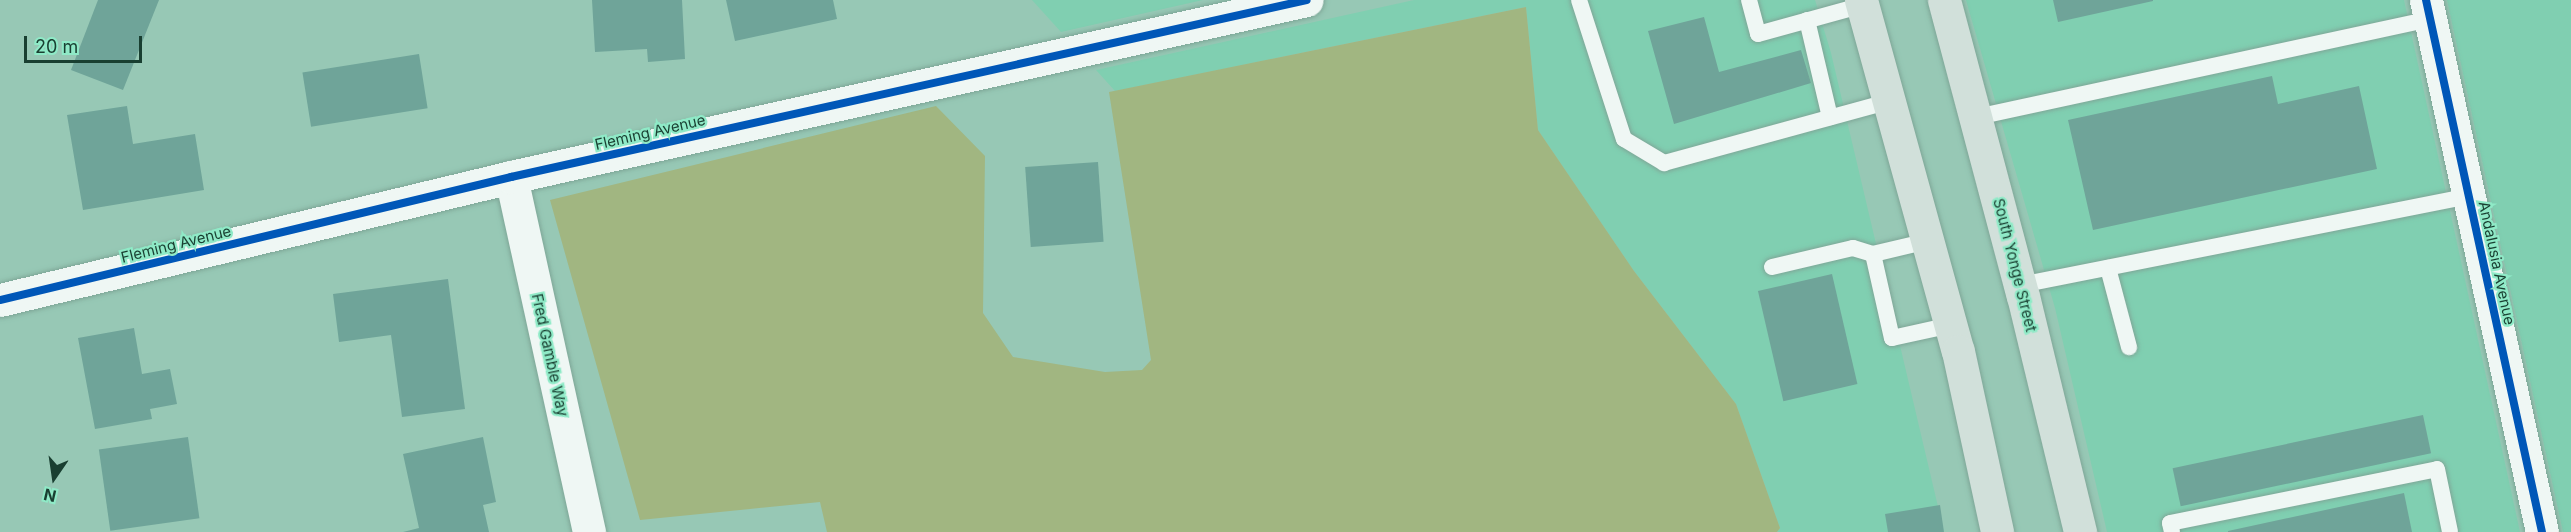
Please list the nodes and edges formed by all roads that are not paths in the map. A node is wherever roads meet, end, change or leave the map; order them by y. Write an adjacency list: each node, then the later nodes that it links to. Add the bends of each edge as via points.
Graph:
1 (1307, 0): 11 (street, Fleming Avenue)
2 (1579, 0): 9 (lane, via 1624,139 1664,163)
3 (1749, 0): 7 (lane, via 1758,34)
4 (1944, 0): 10 (main road, South Yonge Street)
5 (1862, 3): 7 (lane); 8 (main road)
6 (2428, 10): 10 (lane); 12 (street, Andalusia Avenue)
7 (1807, 20): 9 (lane)
8 (1890, 101): 9 (lane); 13 (main road)
9 (1830, 117)
10 (1977, 117): 17 (main road, South Yonge Street)
11 (511, 177): 18 (street, Fleming Avenue); 21 (street, Fred Gamble Way)
12 (2469, 196): 16 (lane); 26 (street, Andalusia Avenue)
13 (1928, 241): 14 (lane); 19 (main road)
14 (1873, 254): 15 (lane, via 1852,248); 19 (lane, via 1892,338)
15 (1772, 267)
16 (2108, 268): 17 (lane); 20 (lane)
17 (2020, 285): 23 (main road, South Yonge Street)
18 (0, 300)
19 (1951, 325): 22 (main road)
20 (2129, 347)
21 (589, 532)
22 (1997, 532)
23 (2080, 532)
24 (2172, 532): 25 (lane, via 2170,523 2437,469)
25 (2450, 532)
26 (2542, 532)

